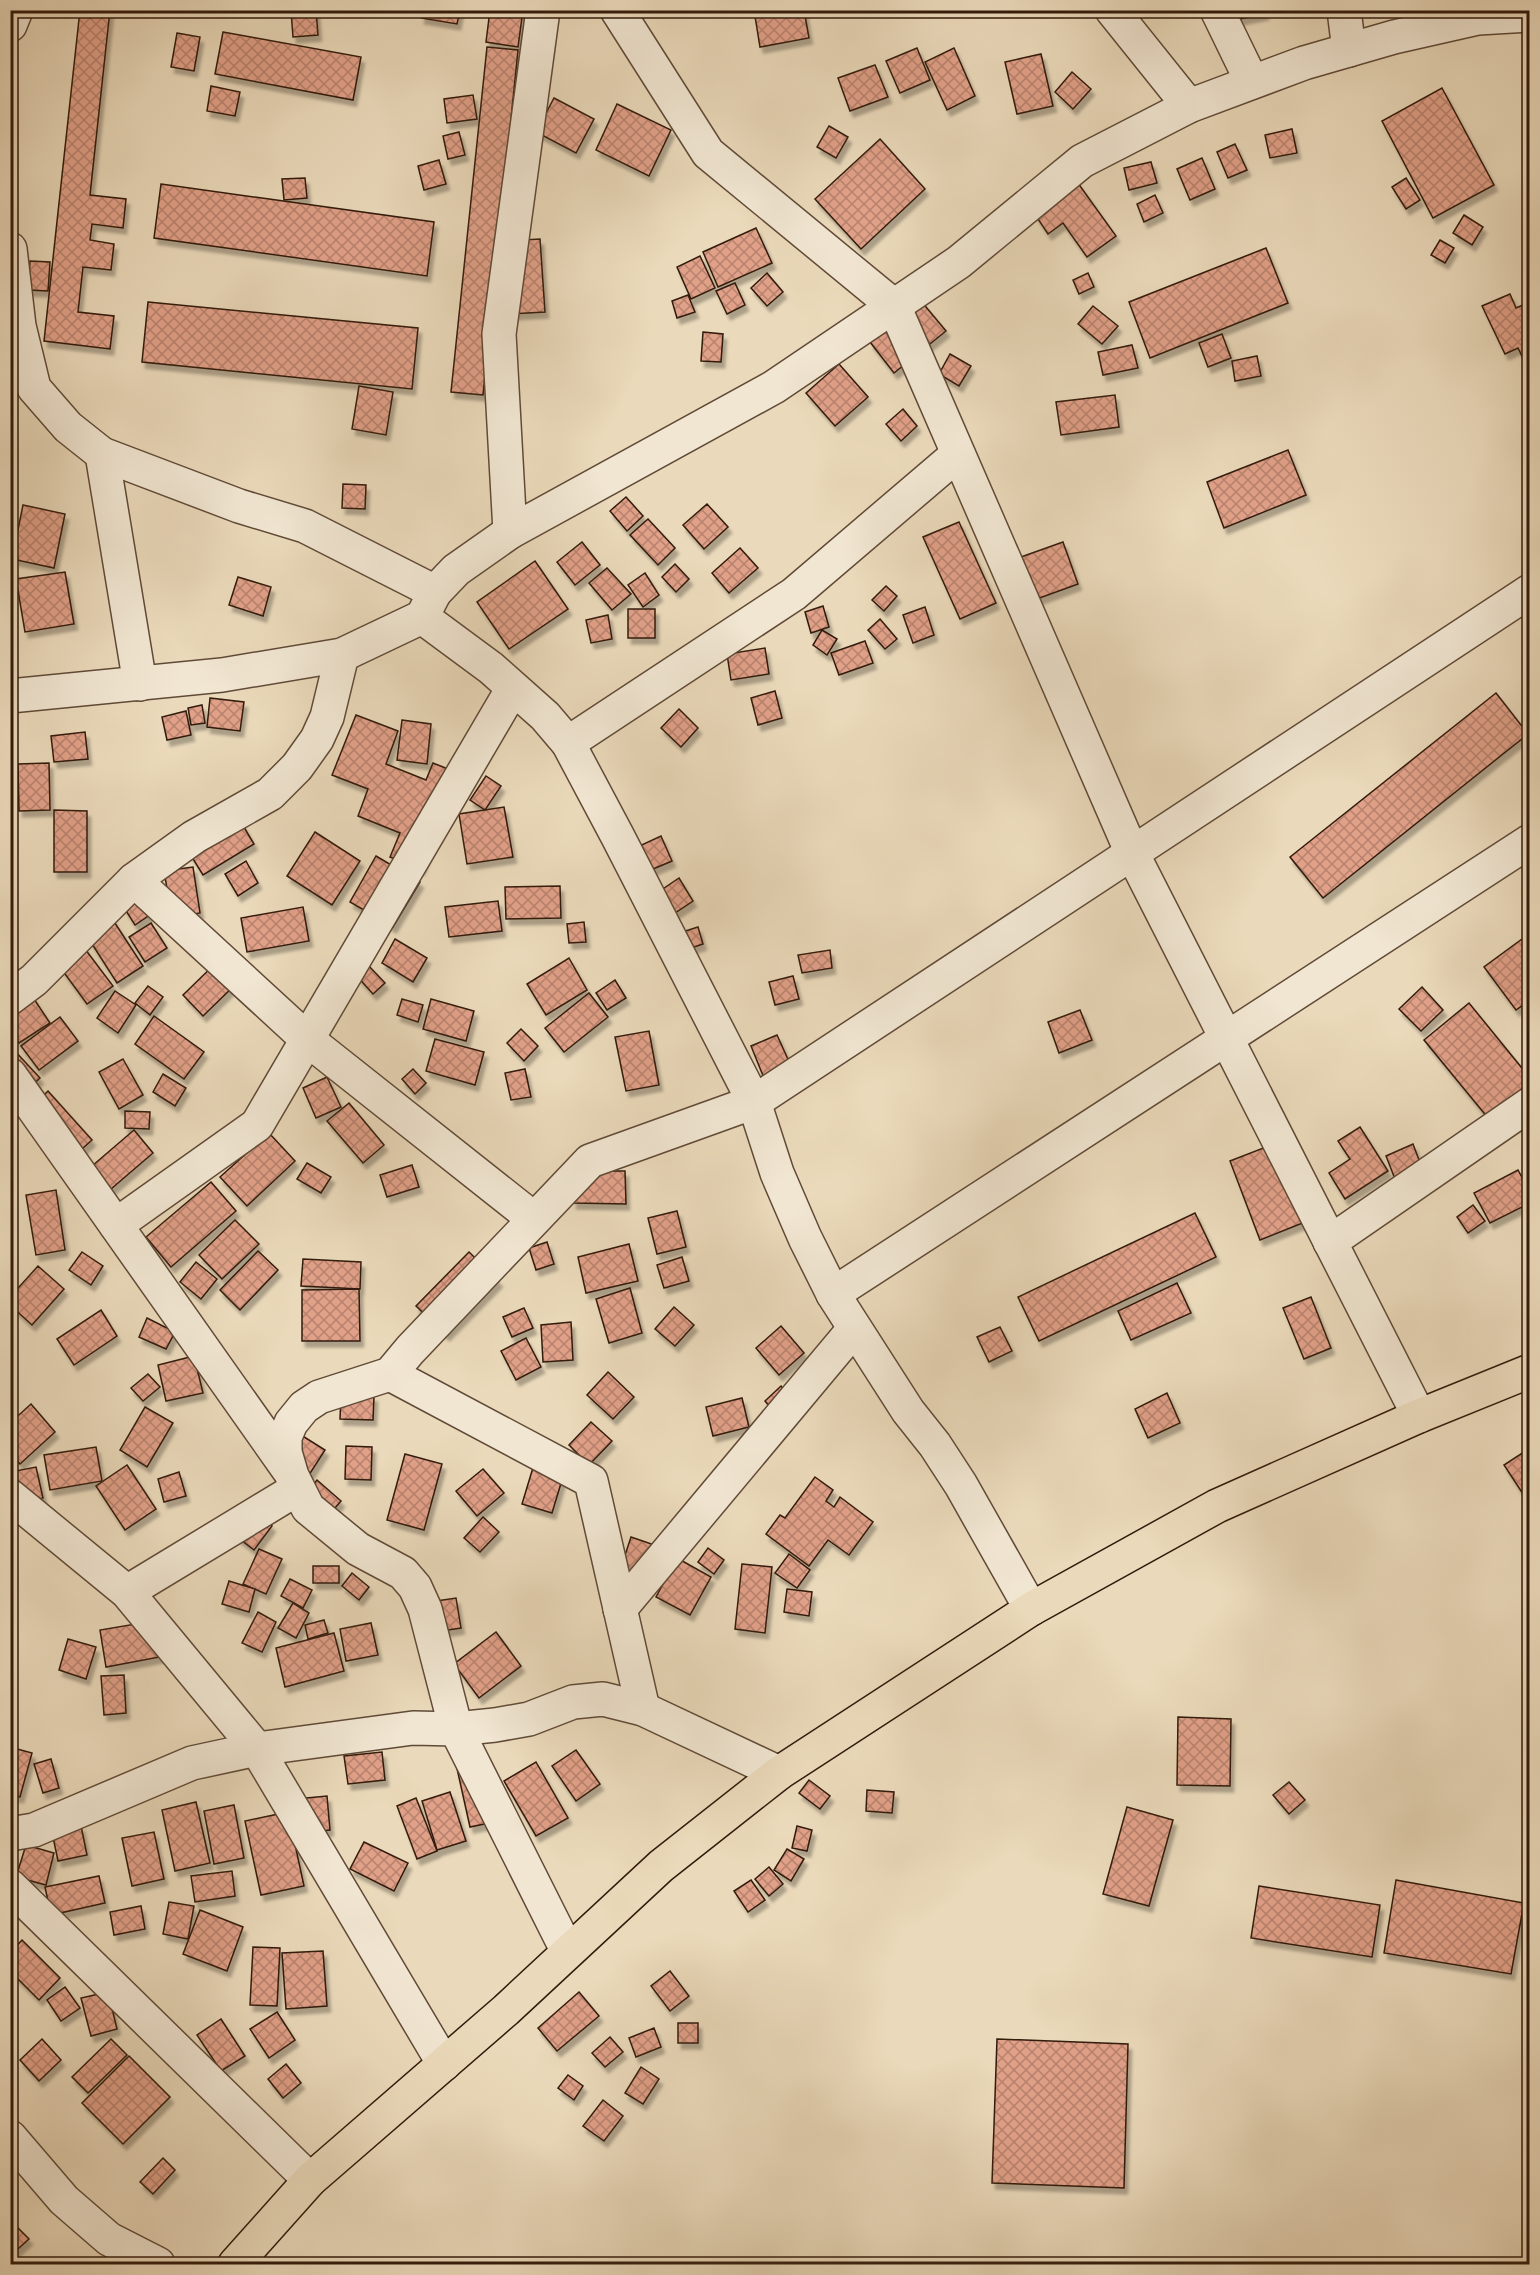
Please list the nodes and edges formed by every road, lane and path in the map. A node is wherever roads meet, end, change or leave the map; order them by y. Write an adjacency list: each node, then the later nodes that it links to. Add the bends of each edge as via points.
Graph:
1 (16, 10): 8 (street)
2 (543, 10): 17 (street, via 499,334)
3 (617, 10): 13 (street, via 708,153)
4 (1112, 10): 11 (street)
5 (1217, 10): 10 (street)
6 (1344, 10): 9 (street)
7 (1530, 15): 9 (street, via 1478,18)
8 (10, 25)
9 (1349, 50): 10 (street)
10 (1252, 82): 11 (street)
11 (1189, 106): 13 (street, via 1082,161 959,262)
12 (10, 249): 14 (street)
13 (894, 306): 16 (street); 17 (street, via 774,387)
14 (22, 380): 15 (street, via 68,427)
15 (102, 454): 19 (street, via 238,506 305,526); 21 (street)
16 (958, 454): 24 (street, via 794,594); 26 (street)
17 (510, 532): 19 (street, via 456,570)
18 (1530, 591): 26 (street)
19 (428, 605): 20 (street); 22 (street)
20 (342, 655): 21 (street); 27 (street, via 327,717 297,767 270,794 194,837)
21 (140, 684): 23 (street)
22 (513, 688): 24 (street); 30 (street)
23 (10, 696)
24 (568, 743): 32 (street)
25 (1530, 840): 29 (street)
26 (1132, 853): 29 (street); 32 (street)
27 (134, 879): 28 (street, via 34,980); 30 (street)
28 (10, 998)
29 (1227, 1038): 36 (street); 37 (street)
30 (308, 1040): 34 (street); 35 (street, via 257,1125)
31 (10, 1075): 35 (street)
32 (754, 1102): 34 (street, via 590,1161); 37 (street, via 777,1173)
33 (1530, 1104): 36 (street)
34 (534, 1219): 40 (street)
35 (116, 1225): 42 (street)
36 (1330, 1242): 41 (street)
37 (833, 1294): 38 (street)
38 (854, 1329): 45 (street); 46 (street, via 962,1485)
39 (1530, 1371): 41 (highway)
40 (390, 1374): 42 (street, via 319,1397 304,1407 285,1437 285,1452); 45 (street, via 591,1481)
41 (1419, 1416): 46 (highway, via 1217,1506)
42 (295, 1482): 44 (street); 48 (street, via 309,1508 326,1524 358,1549 403,1573 415,1587 425,1609)
43 (10, 1496): 44 (street)
44 (127, 1592): 49 (street)
45 (620, 1609): 47 (street)
46 (1031, 1609): 50 (highway)
47 (643, 1709): 48 (street, via 603,1700 573,1702 529,1719); 50 (street)
48 (456, 1729): 49 (street, via 413,1728); 53 (street)
49 (257, 1749): 51 (street, via 192,1763 34,1830); 54 (street)
50 (779, 1773): 53 (highway, via 661,1866)
51 (10, 1834)
52 (10, 1886): 56 (street)
53 (568, 1952): 54 (highway)
54 (444, 2064): 56 (highway)
55 (10, 2137): 57 (street, via 57,2193 91,2224 109,2239)
56 (310, 2180): 58 (highway)
57 (158, 2265)
58 (235, 2265)

